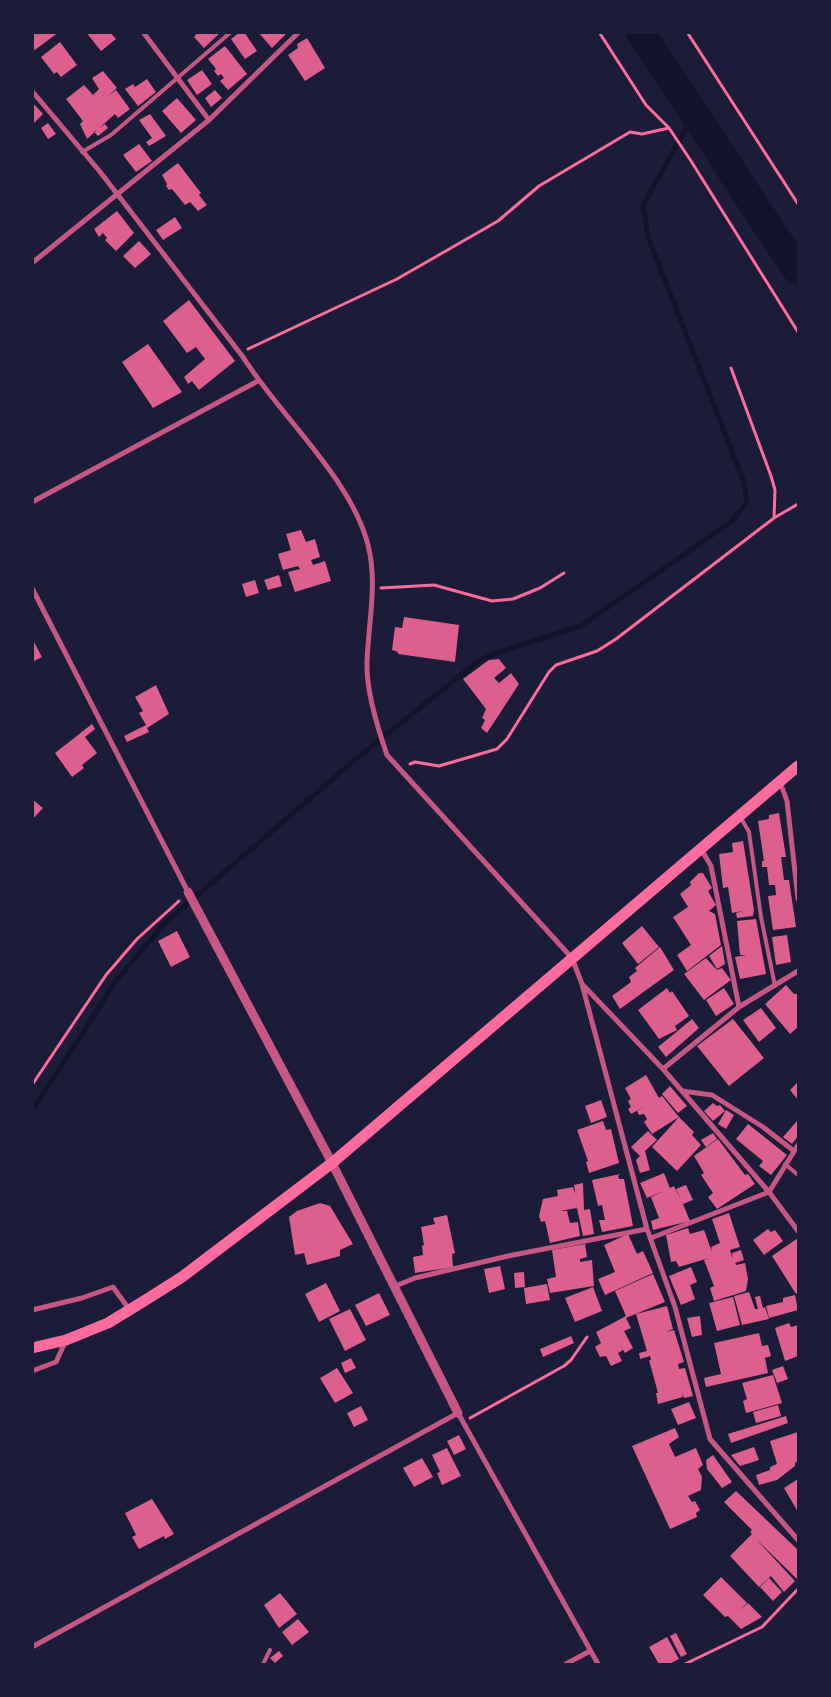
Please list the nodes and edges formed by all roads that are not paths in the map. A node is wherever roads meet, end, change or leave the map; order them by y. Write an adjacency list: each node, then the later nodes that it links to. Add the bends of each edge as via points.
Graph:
1 (142, 32): 4 (street)
2 (231, 32): 4 (lane)
3 (299, 32): 6 (street)
4 (178, 79): 6 (street); 7 (lane, via 110,135)
5 (32, 91): 7 (street)
6 (209, 120): 8 (street)
7 (82, 152): 8 (street)
8 (118, 195): 9 (street); 10 (street)
9 (32, 263)
10 (258, 381): 11 (street); 19 (street, via 318,454 359,516 369,547 373,588 367,665 377,726 388,755)
11 (32, 502)
12 (32, 588): 17 (street)
13 (798, 766): 14 (main road)
14 (780, 782): 15 (main road); 18 (street, via 787,801)
15 (740, 816): 16 (main road); 22 (lane, via 749,832)
16 (701, 849): 19 (main road); 23 (street, via 711,866)
17 (188, 892): 28 (street)
18 (798, 899)
19 (572, 958): 21 (street); 28 (main road)
20 (798, 971): 22 (street)
21 (582, 984): 24 (street); 32 (street)
22 (775, 986): 23 (street)
23 (739, 1007): 24 (street)
24 (663, 1070): 25 (street)
25 (681, 1091): 27 (street, via 712,1096 763,1126); 31 (street)
26 (798, 1146): 27 (street)
27 (794, 1151): 29 (street)
28 (332, 1163): 35 (street); 37 (main road, via 182,1277)
29 (785, 1164): 30 (lane); 31 (street)
30 (798, 1175)
31 (768, 1192): 33 (street); 34 (street)
32 (648, 1229): 34 (street); 35 (street, via 499,1258 415,1278)
33 (798, 1231)
34 (651, 1238): 42 (street, via 675,1307 710,1439)
35 (393, 1287): 41 (street)
36 (32, 1310): 37 (street, via 113,1287)
37 (129, 1310): 38 (main road, via 108,1323)
38 (66, 1340): 39 (main road); 40 (street, via 56,1362)
39 (32, 1348)
40 (32, 1372)
41 (458, 1413): 43 (street); 45 (street)
42 (798, 1540)
43 (32, 1647)
44 (270, 1650): 46 (lane)
45 (590, 1651): 47 (street); 48 (street)
46 (263, 1664)
47 (566, 1664)
48 (598, 1664)

